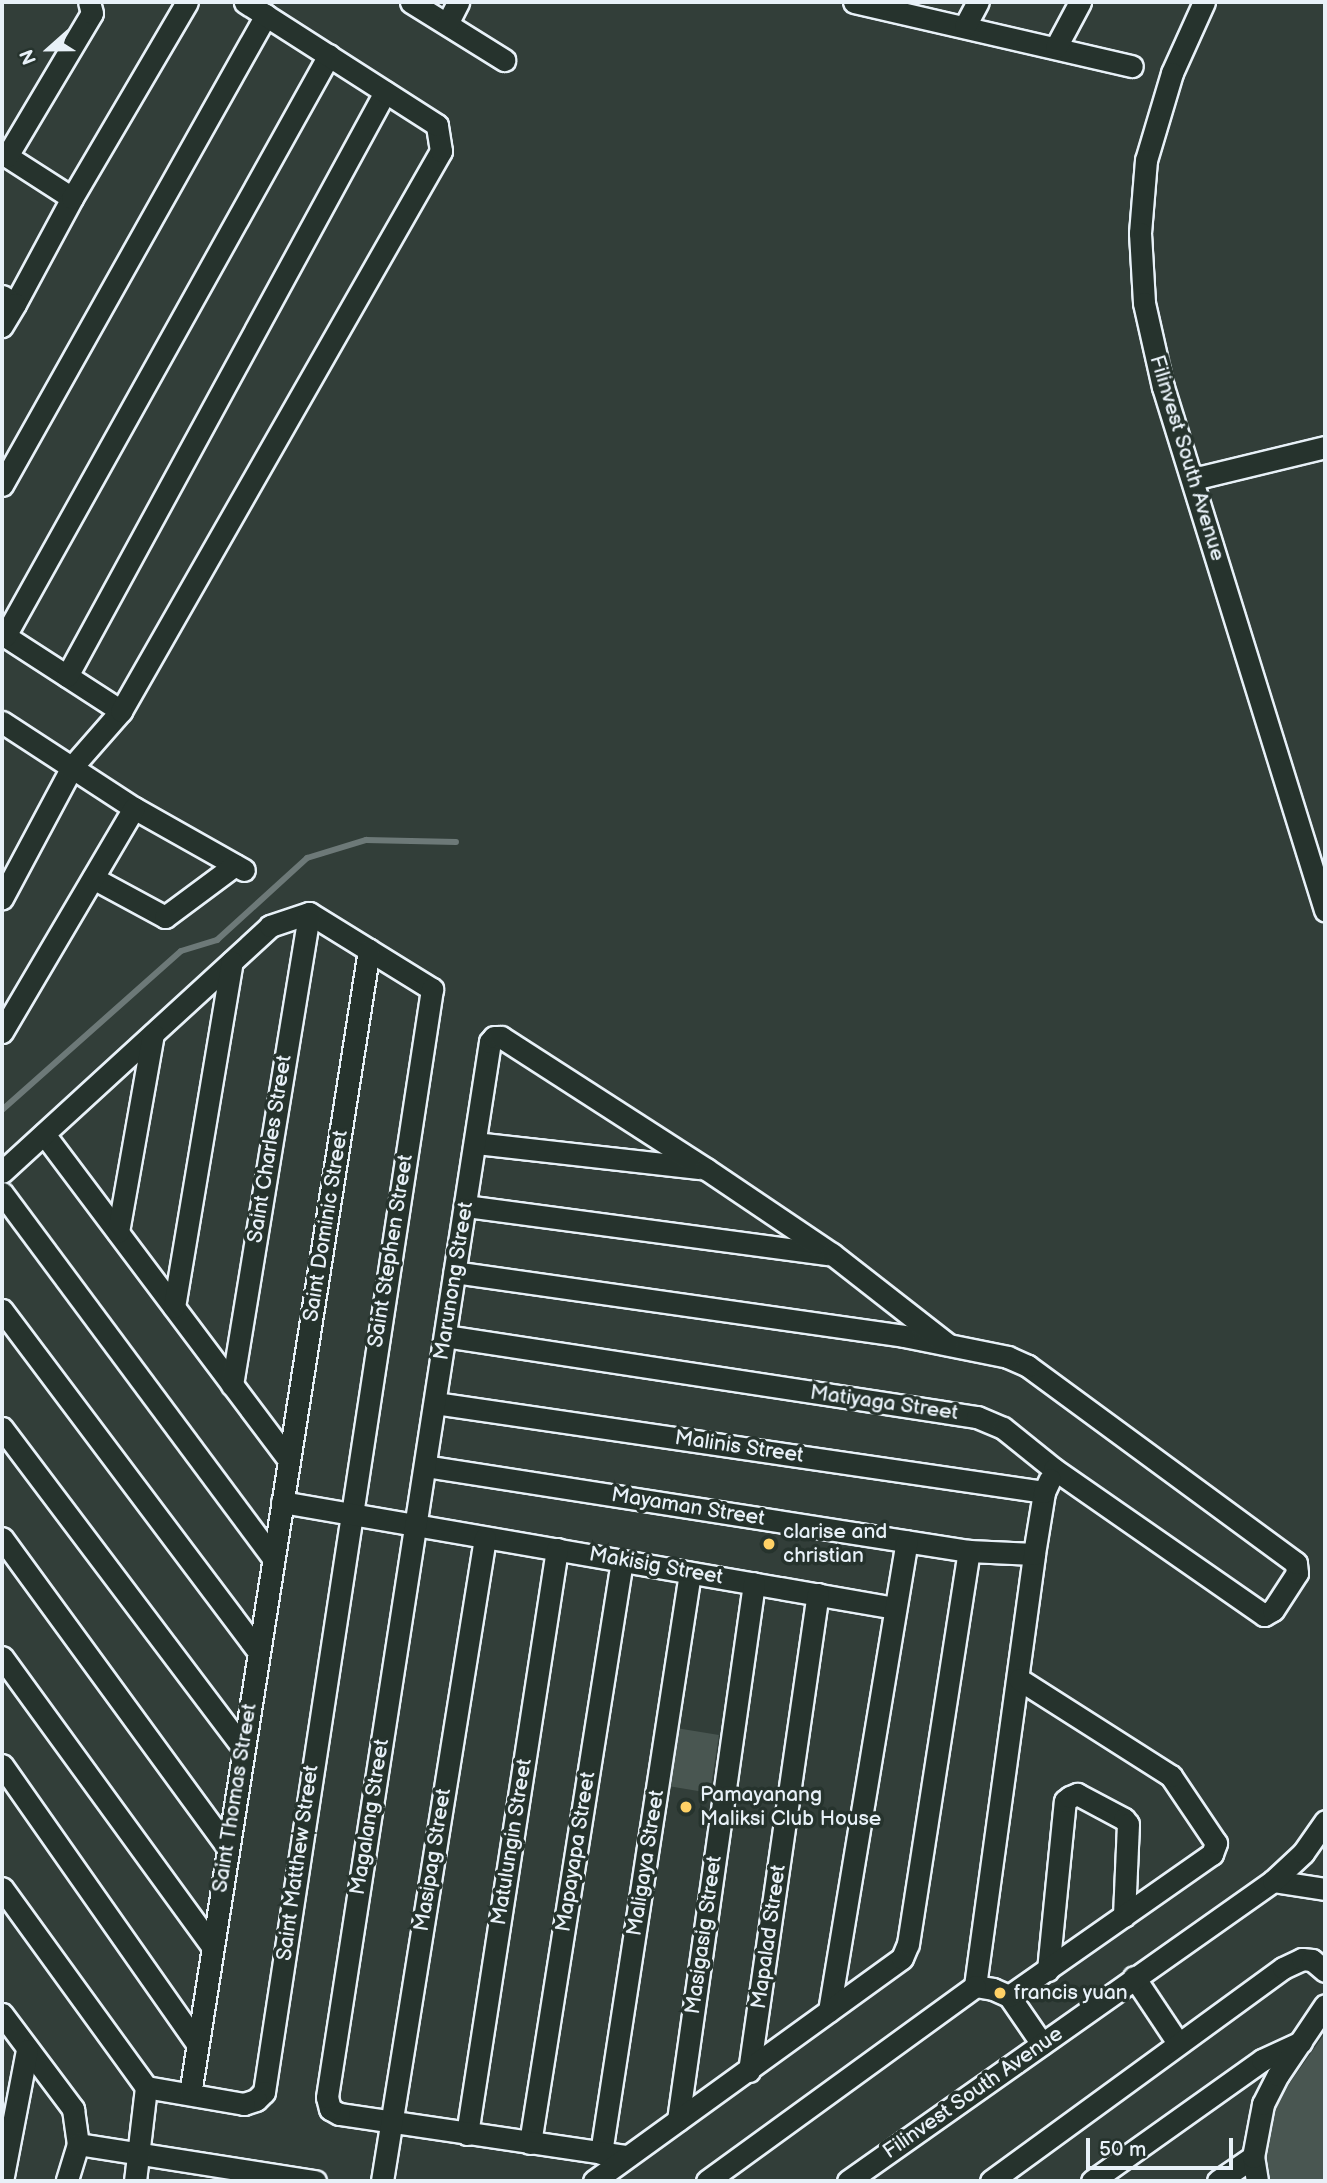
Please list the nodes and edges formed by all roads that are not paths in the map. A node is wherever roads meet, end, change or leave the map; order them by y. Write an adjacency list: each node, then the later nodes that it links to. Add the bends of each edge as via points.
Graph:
1 (89, 2): 18 (street, via 92,13)
2 (187, 2): 19 (street)
3 (245, 2): 10 (street)
4 (411, 2): 11 (street)
5 (458, 2): 11 (street)
6 (978, 2): 12 (street)
7 (1080, 2): 13 (street)
8 (1204, 2): 23 (street, Filinvest South Avenue, via 1172,73 1146,160 1140,233 1144,303 1163,387)
9 (865, 3): 12 (street)
10 (266, 15): 14 (street); 24 (street)
11 (447, 24): 15 (street)
12 (965, 26): 13 (street)
13 (1056, 47): 16 (street)
14 (329, 55): 17 (street); 25 (street)
15 (504, 60)
16 (1132, 66)
17 (385, 92): 26 (street); 27 (street, via 437,125 441,151)
18 (4, 154): 19 (street)
19 (72, 198): 20 (street)
20 (8, 300): 21 (street)
21 (2, 326)
22 (1325, 446): 23 (street)
23 (1193, 479): 33 (street, Filinvest South Avenue)
24 (2, 485)
25 (3, 635): 26 (street)
26 (67, 676): 27 (street)
27 (121, 711): 29 (street)
28 (4, 728): 29 (street)
29 (72, 767): 30 (street); 32 (street)
30 (134, 808): 31 (street); 31 (street, via 239,868 165,917)
31 (93, 878): 37 (street)
32 (2, 898)
33 (1324, 899)
34 (309, 913): 35 (street); 36 (street, via 271,926); 52 (street, Saint Charles Street)
35 (369, 950): 55 (street, Saint Dominic Street); 60 (street, Saint Stephen Street, via 432,989)
36 (232, 962): 38 (street); 48 (street)
37 (2, 1032)
38 (153, 1034): 39 (street); 45 (street)
39 (44, 1134): 42 (street); 45 (street)
40 (476, 1143): 41 (street); 41 (street, Marunong Street, via 490,1042 501,1037); 44 (street, Marunong Street)
41 (706, 1169): 46 (street)
42 (2, 1172)
43 (2, 1193): 68 (street)
44 (466, 1206): 46 (street); 47 (street, Marunong Street)
45 (118, 1232): 48 (street)
46 (832, 1254): 51 (street)
47 (456, 1272): 50 (street, Marunong Street); 51 (street)
48 (174, 1307): 52 (street)
49 (2, 1313): 74 (street)
50 (445, 1336): 53 (street, Marunong Street); 57 (street, Matiyaga Street, via 977,1416 1003,1428)
51 (947, 1344): 57 (street, Matiyaga Street, via 1028,1366 1296,1563 1297,1573 1273,1610 1264,1615)
52 (232, 1385): 55 (street)
53 (435, 1403): 56 (street, Marunong Street); 58 (street, Malinis Street)
54 (2, 1428): 77 (street)
55 (289, 1460): 59 (street, Saint Dominic Street)
56 (425, 1466): 61 (street, Marunong Street); 64 (street, Mayaman Street)
57 (1054, 1469): 58 (street)
58 (1044, 1492): 67 (street)
59 (282, 1502): 60 (street, Makisig Street); 68 (street, Saint Thomas Street)
60 (350, 1514): 61 (street, Makisig Street); 101 (street, Saint Matthew Street, via 264,2092 244,2104)
61 (416, 1525): 63 (street, Makisig Street); 103 (street, Magalang Street, via 327,2097 330,2109 339,2115)
62 (2, 1538): 80 (street)
63 (485, 1538): 65 (street, Makisig Street); 103 (street, Masipag Street)
64 (906, 1541): 66 (street, Mayaman Street); 73 (street)
65 (557, 1549): 69 (street, Makisig Street); 104 (street, Matulungin Street)
66 (970, 1551): 67 (street, Mayaman Street); 92 (street, via 908,1944 902,1958)
67 (1034, 1554): 76 (street)
68 (273, 1558): 74 (street, Saint Thomas Street)
69 (622, 1561): 70 (street, Makisig Street); 105 (street, Mapayapa Street)
70 (690, 1573): 71 (street, Makisig Street); 108 (street, Maligaya Street)
71 (754, 1583): 72 (street, Makisig Street); 102 (street, Masigasig Street)
72 (818, 1594): 73 (street, Makisig Street); 99 (street, Mapalad Street)
73 (895, 1608): 92 (street)
74 (259, 1652): 77 (street, Saint Thomas Street)
75 (2, 1657): 85 (street)
76 (1019, 1679): 84 (street, via 1171,1776 1216,1843 1212,1854); 89 (street)
77 (243, 1748): 80 (street, Saint Thomas Street)
78 (2, 1765): 94 (street)
79 (1325, 1821): 81 (street, Filinvest South Avenue, via 1303,1853)
80 (227, 1847): 85 (street, Saint Thomas Street)
81 (1273, 1881): 83 (street); 88 (street, Filinvest South Avenue)
82 (2, 1888): 100 (street)
83 (1325, 1889)
84 (1124, 1916): 86 (street); 86 (street, via 1128,1824 1077,1794 1065,1801)
85 (211, 1945): 94 (street, Saint Thomas Street)
86 (1048, 1970): 90 (street)
87 (1325, 1971): 96 (street, via 1312,1960 1302,1959 1283,1968)
88 (1134, 1977): 96 (street); 97 (street, Filinvest South Avenue)
89 (975, 1986): 90 (street); 117 (street)
90 (1009, 1996): 97 (street)
91 (1325, 2005): 95 (street)
92 (829, 2011): 99 (street)
93 (2, 2014): 98 (street)
94 (196, 2042): 101 (street, Saint Thomas Street)
95 (1301, 2042): 110 (street, via 1263,2104); 120 (street, via 1262,2060)
96 (1178, 2043): 119 (street)
97 (1042, 2044): 118 (street, Filinvest South Avenue)
98 (27, 2050): 106 (street, via 73,2109); 111 (street)
99 (749, 2071): 102 (street)
100 (146, 2087): 101 (street, Saint Matthew Street); 107 (street)
101 (190, 2094)
102 (678, 2120): 109 (street)
103 (391, 2124): 104 (street); 115 (street, Masipag Street)
104 (467, 2134): 105 (street)
105 (530, 2143): 108 (street)
106 (78, 2144): 107 (street); 112 (street)
107 (139, 2153): 113 (street); 114 (street)
108 (601, 2153): 109 (street)
109 (625, 2156): 116 (street)
110 (1253, 2157): 121 (street); 122 (street)
111 (2, 2181)
112 (67, 2181)
113 (135, 2181)
114 (315, 2181)
115 (382, 2181)
116 (594, 2181)
117 (707, 2181)
118 (848, 2181)
119 (991, 2181)
120 (1092, 2181)
121 (1218, 2181)
122 (1257, 2181)

